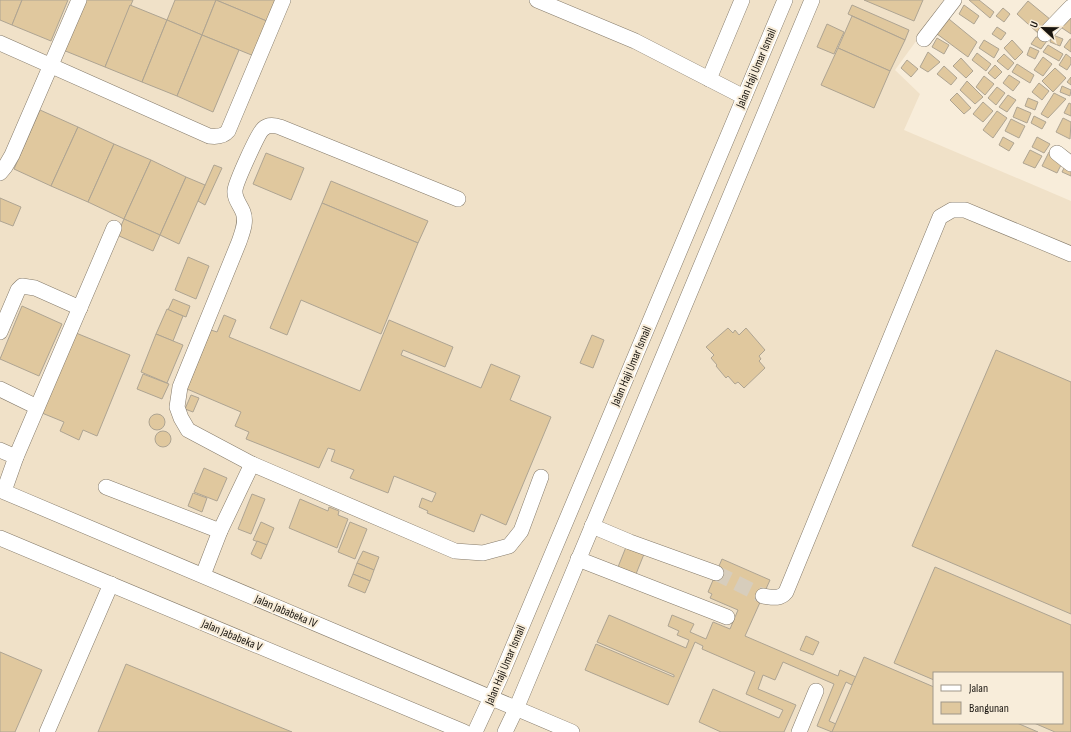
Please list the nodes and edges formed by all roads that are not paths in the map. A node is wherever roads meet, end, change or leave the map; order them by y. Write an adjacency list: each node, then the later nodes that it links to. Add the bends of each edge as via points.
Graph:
1 (79, 0): 12 (street)
2 (283, 0): 12 (street, via 230,127 223,135 209,136)
3 (537, 0): 13 (street, via 635,40)
4 (742, 0): 13 (street)
5 (784, 0): 14 (street, Jalan Haji Umar Ismail)
6 (812, 0): 31 (street)
7 (954, 0): 10 (street)
8 (1071, 7): 9 (street)
9 (1045, 34)
10 (924, 39)
11 (0, 43): 12 (street)
12 (51, 66): 17 (street, via 12,155)
13 (709, 79): 14 (street)
14 (744, 97): 41 (street, Jalan Haji Umar Ismail)
15 (1057, 153): 16 (street)
16 (1071, 164)
17 (0, 173)
18 (458, 199): 27 (street, via 280,127 269,125 261,131 237,182 235,192 245,223 240,242 180,386 177,407 188,430)
19 (114, 228): 21 (street)
20 (1071, 254): 38 (street, via 965,210 952,210 940,217 786,592 778,598)
21 (80, 308): 22 (street, via 35,288 22,286); 24 (street)
22 (0, 332)
23 (0, 389): 24 (street)
24 (37, 407): 26 (street)
25 (0, 450): 26 (street)
26 (16, 457): 30 (street)
27 (252, 464): 28 (street, via 455,551 483,553 509,546 521,531); 32 (street)
28 (541, 477)
29 (106, 487): 32 (street)
30 (2, 490): 36 (street, Jalan Jababeka IV)
31 (592, 526): 34 (street); 35 (street)
32 (220, 531): 36 (street)
33 (0, 538): 37 (street, Jalan Jababeka V)
34 (578, 559): 39 (street); 42 (street)
35 (716, 573)
36 (202, 575): 41 (street, Jalan Jababeka IV)
37 (111, 584): 43 (street); 44 (street, Jalan Jababeka V)
38 (762, 596)
39 (727, 617)
40 (816, 691): 48 (street)
41 (491, 698): 42 (street, Jalan Jababeka IV); 45 (street, Jalan Haji Umar Ismail)
42 (516, 709): 46 (street); 47 (street, Jalan Jababeka IV)
43 (47, 732)
44 (464, 732)
45 (475, 732)
46 (505, 732)
47 (572, 732)
48 (799, 732)

